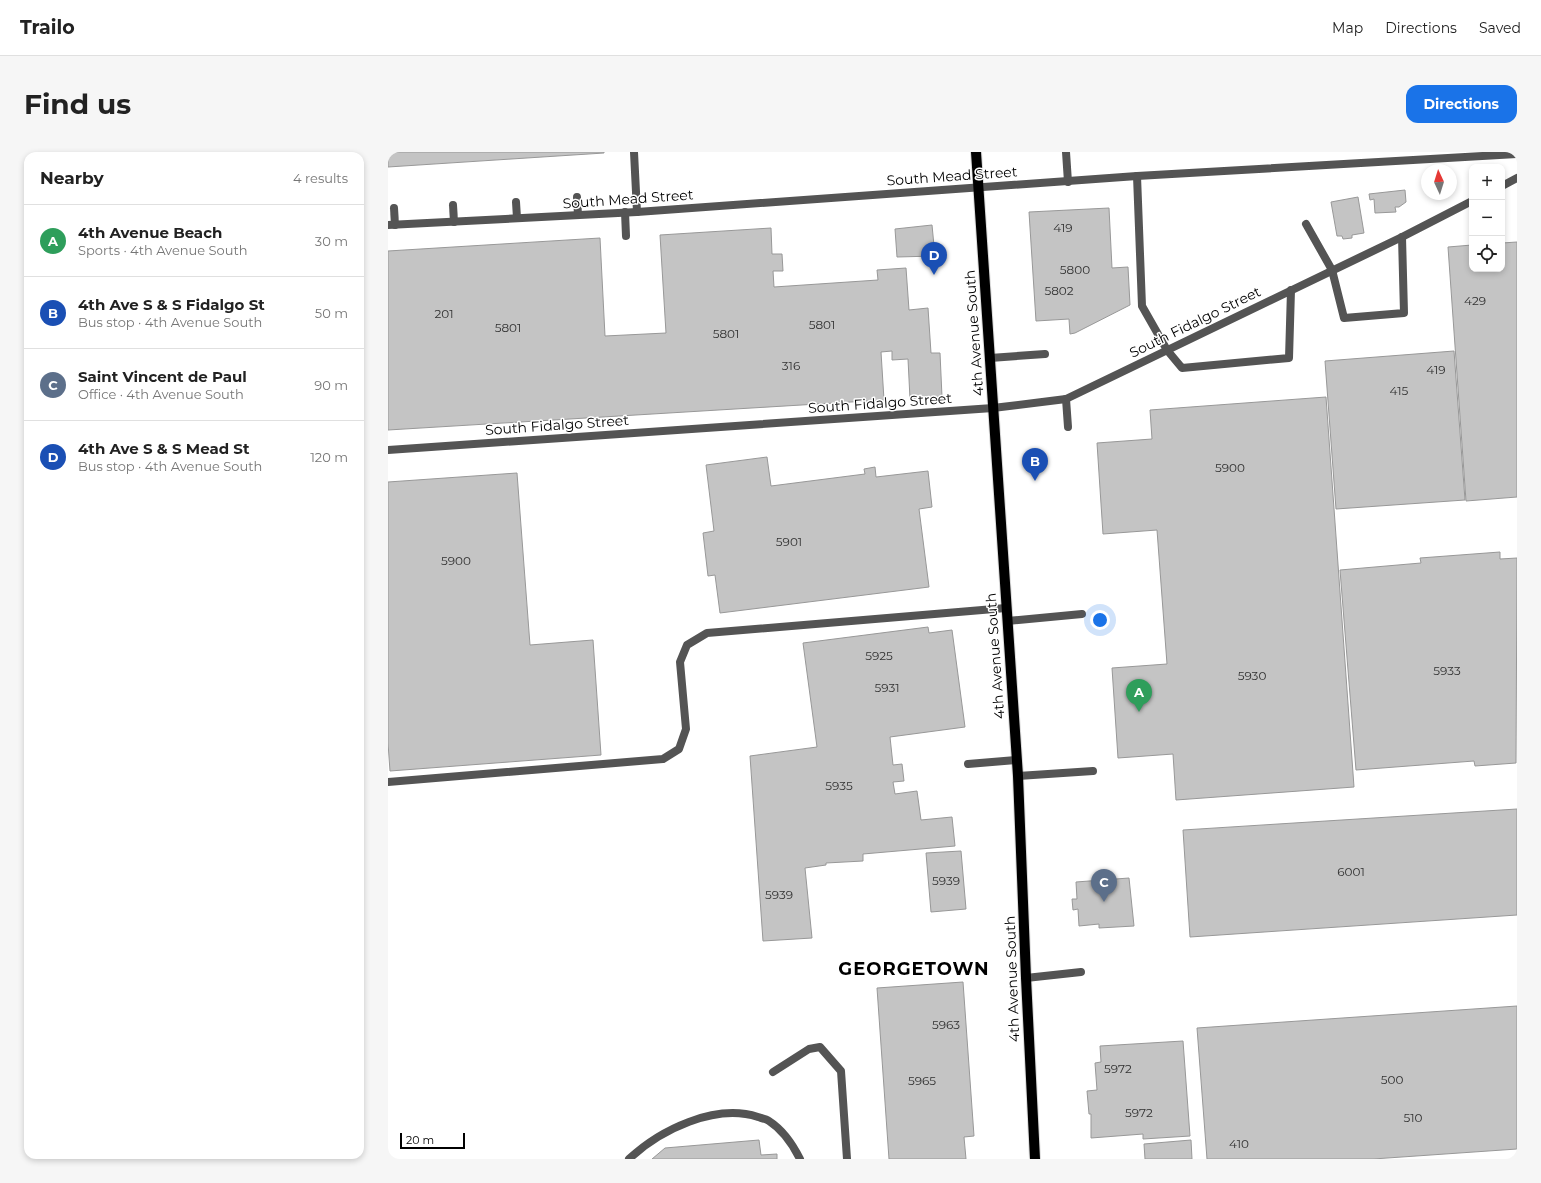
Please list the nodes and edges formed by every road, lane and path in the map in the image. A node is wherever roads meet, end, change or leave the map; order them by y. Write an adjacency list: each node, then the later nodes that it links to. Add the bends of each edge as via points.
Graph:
1 (634, 152): 17 (street)
2 (976, 152): 10 (main road, 4th Avenue South)
3 (1066, 152): 8 (street)
4 (1506, 153): 5 (street, South Mead Street); 6 (street, South Mead Street)
5 (1517, 154)
6 (1137, 176): 8 (street, South Mead Street); 27 (street, via 1142,306)
7 (1517, 178): 9 (street)
8 (1068, 182): 10 (street, South Mead Street)
9 (1505, 184)
10 (978, 187): 17 (street, South Mead Street); 29 (main road, 4th Avenue South)
11 (577, 197): 18 (street)
12 (516, 202): 19 (street)
13 (1469, 203): 24 (street, South Fidalgo Street)
14 (453, 205): 20 (street)
15 (394, 208): 22 (street)
16 (625, 212): 17 (street, South Mead Street); 18 (street, South Mead Street); 23 (street)
17 (637, 212)
18 (578, 215): 19 (street, South Mead Street)
19 (517, 218): 20 (street, South Mead Street)
20 (454, 222): 22 (street, South Mead Street)
21 (1306, 224): 25 (street)
22 (392, 225)
23 (626, 236)
24 (1402, 237): 25 (street, South Fidalgo Street); 25 (street, via 1404,313 1344,318)
25 (1332, 270): 26 (street, South Fidalgo Street)
26 (1292, 290): 27 (street, South Fidalgo Street); 27 (street, via 1289,358 1182,368)
27 (1167, 350): 30 (street, South Fidalgo Street)
28 (1046, 354): 29 (street)
29 (990, 358): 31 (main road, 4th Avenue South)
30 (1066, 399): 31 (street, South Fidalgo Street); 32 (street)
31 (993, 408): 33 (street, South Fidalgo Street); 34 (main road, 4th Avenue South)
32 (1068, 427)
33 (388, 450)
34 (1006, 608): 36 (main road, 4th Avenue South); 41 (street, via 707,633 687,645 680,662 686,729 680,749 664,759)
35 (1082, 614): 36 (street)
36 (1007, 621): 37 (main road, 4th Avenue South)
37 (1016, 760): 38 (street); 40 (main road, 4th Avenue South)
38 (968, 764)
39 (1093, 771): 40 (street)
40 (1018, 776): 43 (main road, 4th Avenue South)
41 (388, 782)
42 (1081, 972): 43 (street)
43 (1026, 978): 48 (main road, 4th Avenue South)
44 (773, 1072): 47 (street, via 809,1049 820,1047 842,1071)
45 (629, 1159): 46 (street, via 665,1132 690,1122 718,1114 747,1113 769,1120 786,1136)
46 (800, 1159)
47 (847, 1159)
48 (1035, 1159)

